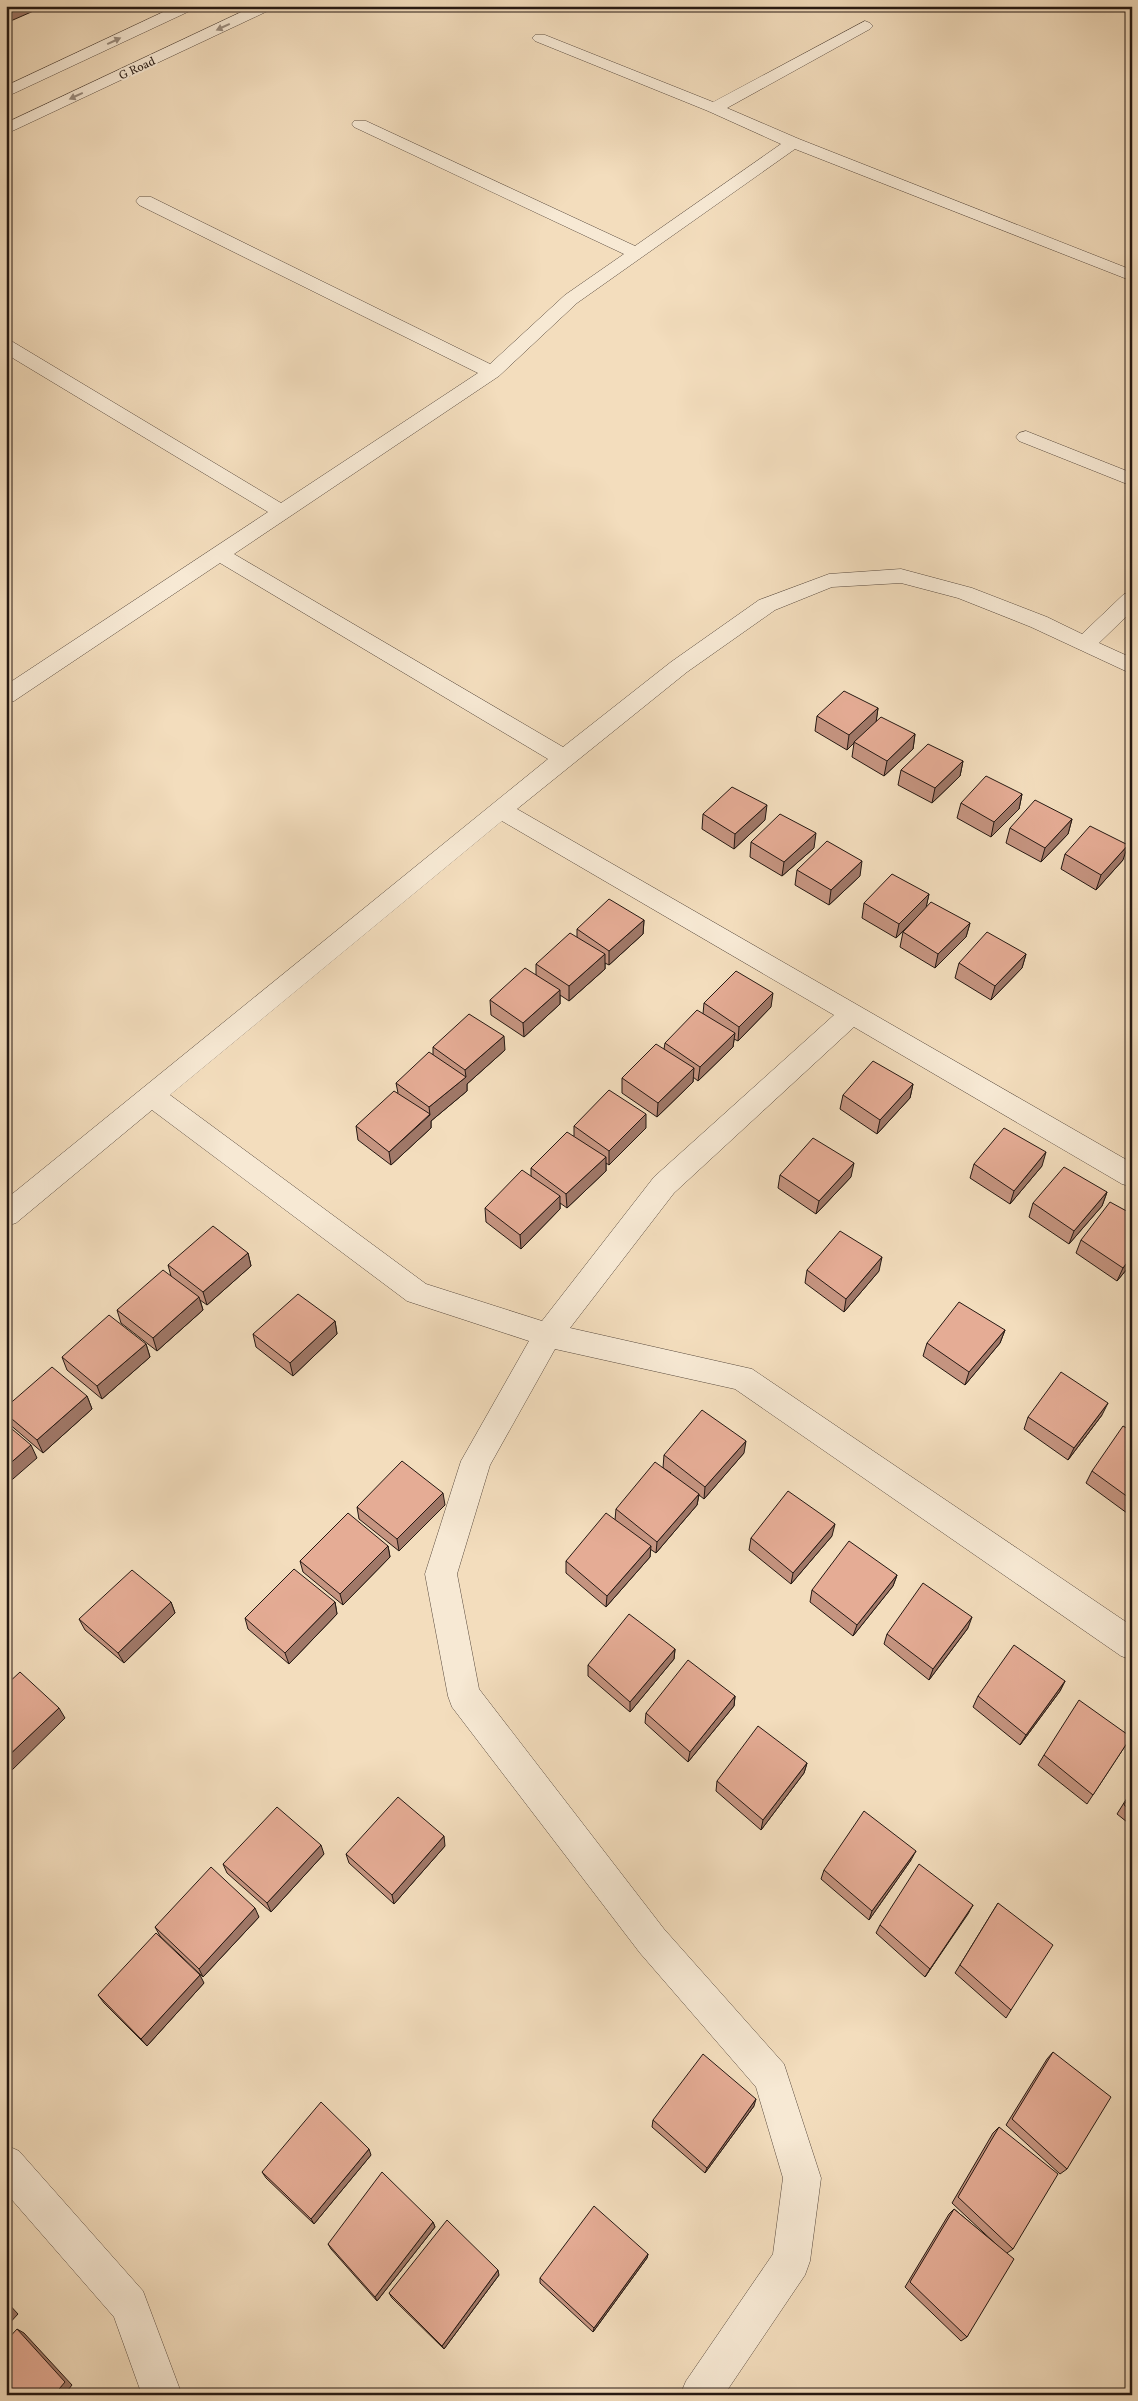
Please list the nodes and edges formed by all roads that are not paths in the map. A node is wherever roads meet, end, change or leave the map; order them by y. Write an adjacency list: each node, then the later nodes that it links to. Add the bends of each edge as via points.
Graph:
1 (189, 6): 5 (street, one-way to 1)
2 (267, 6): 8 (street, G Road, one-way to 8)
3 (865, 26): 6 (street)
4 (540, 38): 6 (street)
5 (6, 92)
6 (714, 108): 9 (street)
7 (360, 124): 11 (street)
8 (6, 130)
9 (793, 143): 11 (street); 12 (street)
10 (145, 201): 14 (street)
11 (637, 253): 14 (street, via 571,299)
12 (1132, 276)
13 (6, 346): 17 (street)
14 (492, 372): 17 (street)
15 (1026, 436): 16 (street)
16 (1132, 480)
17 (282, 512): 18 (street)
18 (219, 554): 22 (street); 23 (street)
19 (1132, 599): 20 (street)
20 (1085, 644): 21 (street); 23 (street, via 965,593 901,576 829,581 767,604 679,667)
21 (1132, 666)
22 (6, 696)
23 (564, 758): 24 (street)
24 (502, 811): 25 (street); 26 (street)
25 (852, 1014): 27 (street); 29 (street, via 664,1185)
26 (152, 1096): 28 (street); 29 (street, via 417,1294)
27 (1132, 1176)
28 (6, 1216)
29 (548, 1335): 30 (street, via 742,1378); 33 (street, via 476,1461 441,1574 464,1696 652,1941 771,2077 802,2178 791,2261)
30 (1132, 1645)
31 (6, 2164): 32 (street, via 129,2305)
32 (162, 2395)
33 (700, 2395)

